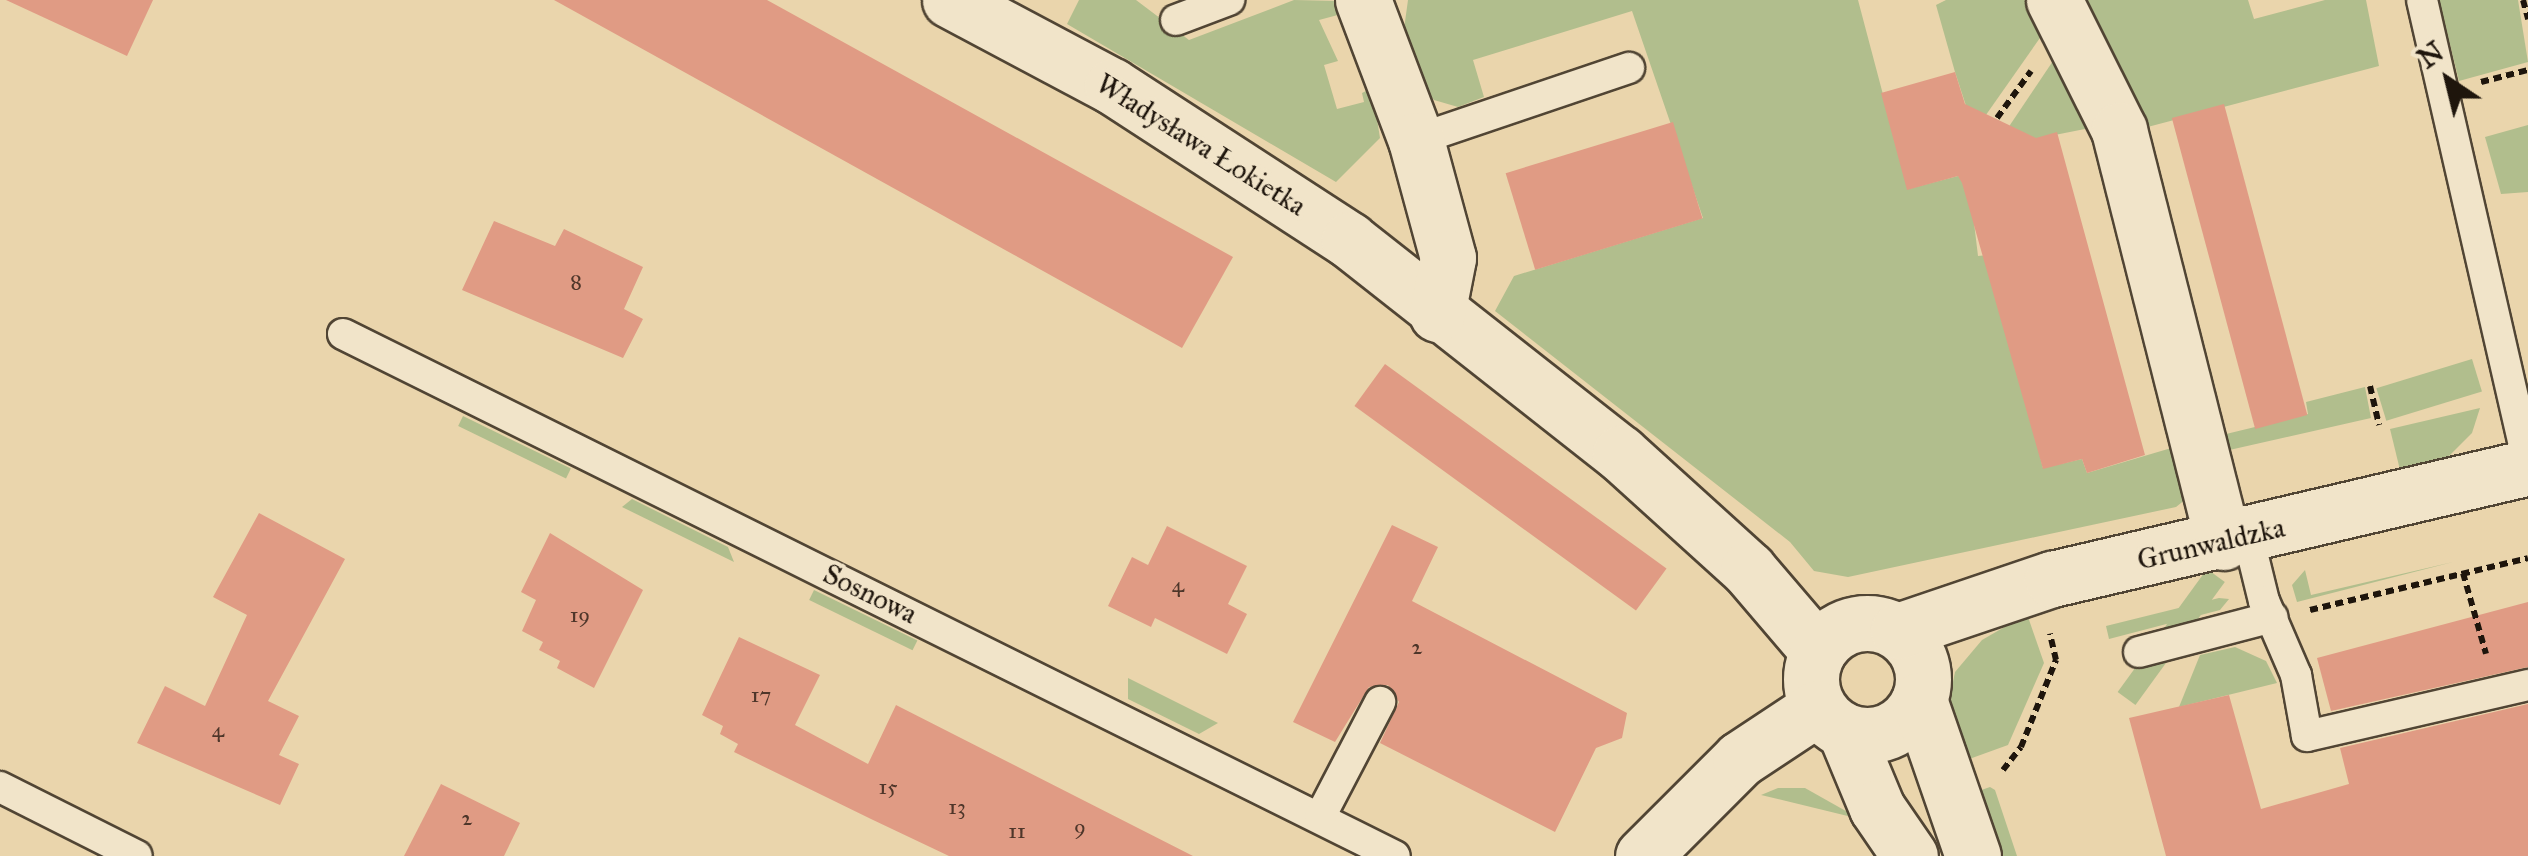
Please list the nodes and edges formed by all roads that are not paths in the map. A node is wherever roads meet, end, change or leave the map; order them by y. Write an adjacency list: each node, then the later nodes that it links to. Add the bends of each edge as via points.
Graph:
1 (950, 0): 9 (street, Władysława Łokietka, via 1175,127 1349,240)
2 (1230, 0): 6 (lane)
3 (1363, 0): 8 (street)
4 (2054, 0): 12 (street, via 2119,130)
5 (2422, 0): 11 (lane)
6 (1176, 20)
7 (1630, 68): 8 (lane)
8 (1416, 140): 9 (street, via 1448,258)
9 (1436, 314): 15 (street, Władysława Łokietka, via 1620,453 1748,569)
10 (343, 334): 22 (lane, Sosnowa)
11 (2528, 464): 12 (street, Grunwaldzka)
12 (2236, 539): 13 (lane); 14 (street, Grunwaldzka, via 2002,592)
13 (2285, 615): 16 (lane); 17 (lane, via 2307,736)
14 (1898, 632): 15 (street, via 1860,623); 18 (street, via 1922,667)
15 (1818, 651): 20 (street, via 1810,683)
16 (2138, 652)
17 (2528, 685)
18 (1919, 700): 20 (street, via 1880,734); 27 (street)
19 (1380, 702): 22 (lane)
20 (1831, 719): 25 (street, via 1740,759); 26 (street)
21 (0, 787): 23 (lane)
22 (1320, 817): 24 (lane, Sosnowa)
23 (137, 856)
24 (1395, 856)
25 (1642, 856)
26 (1910, 856)
27 (1973, 856)

